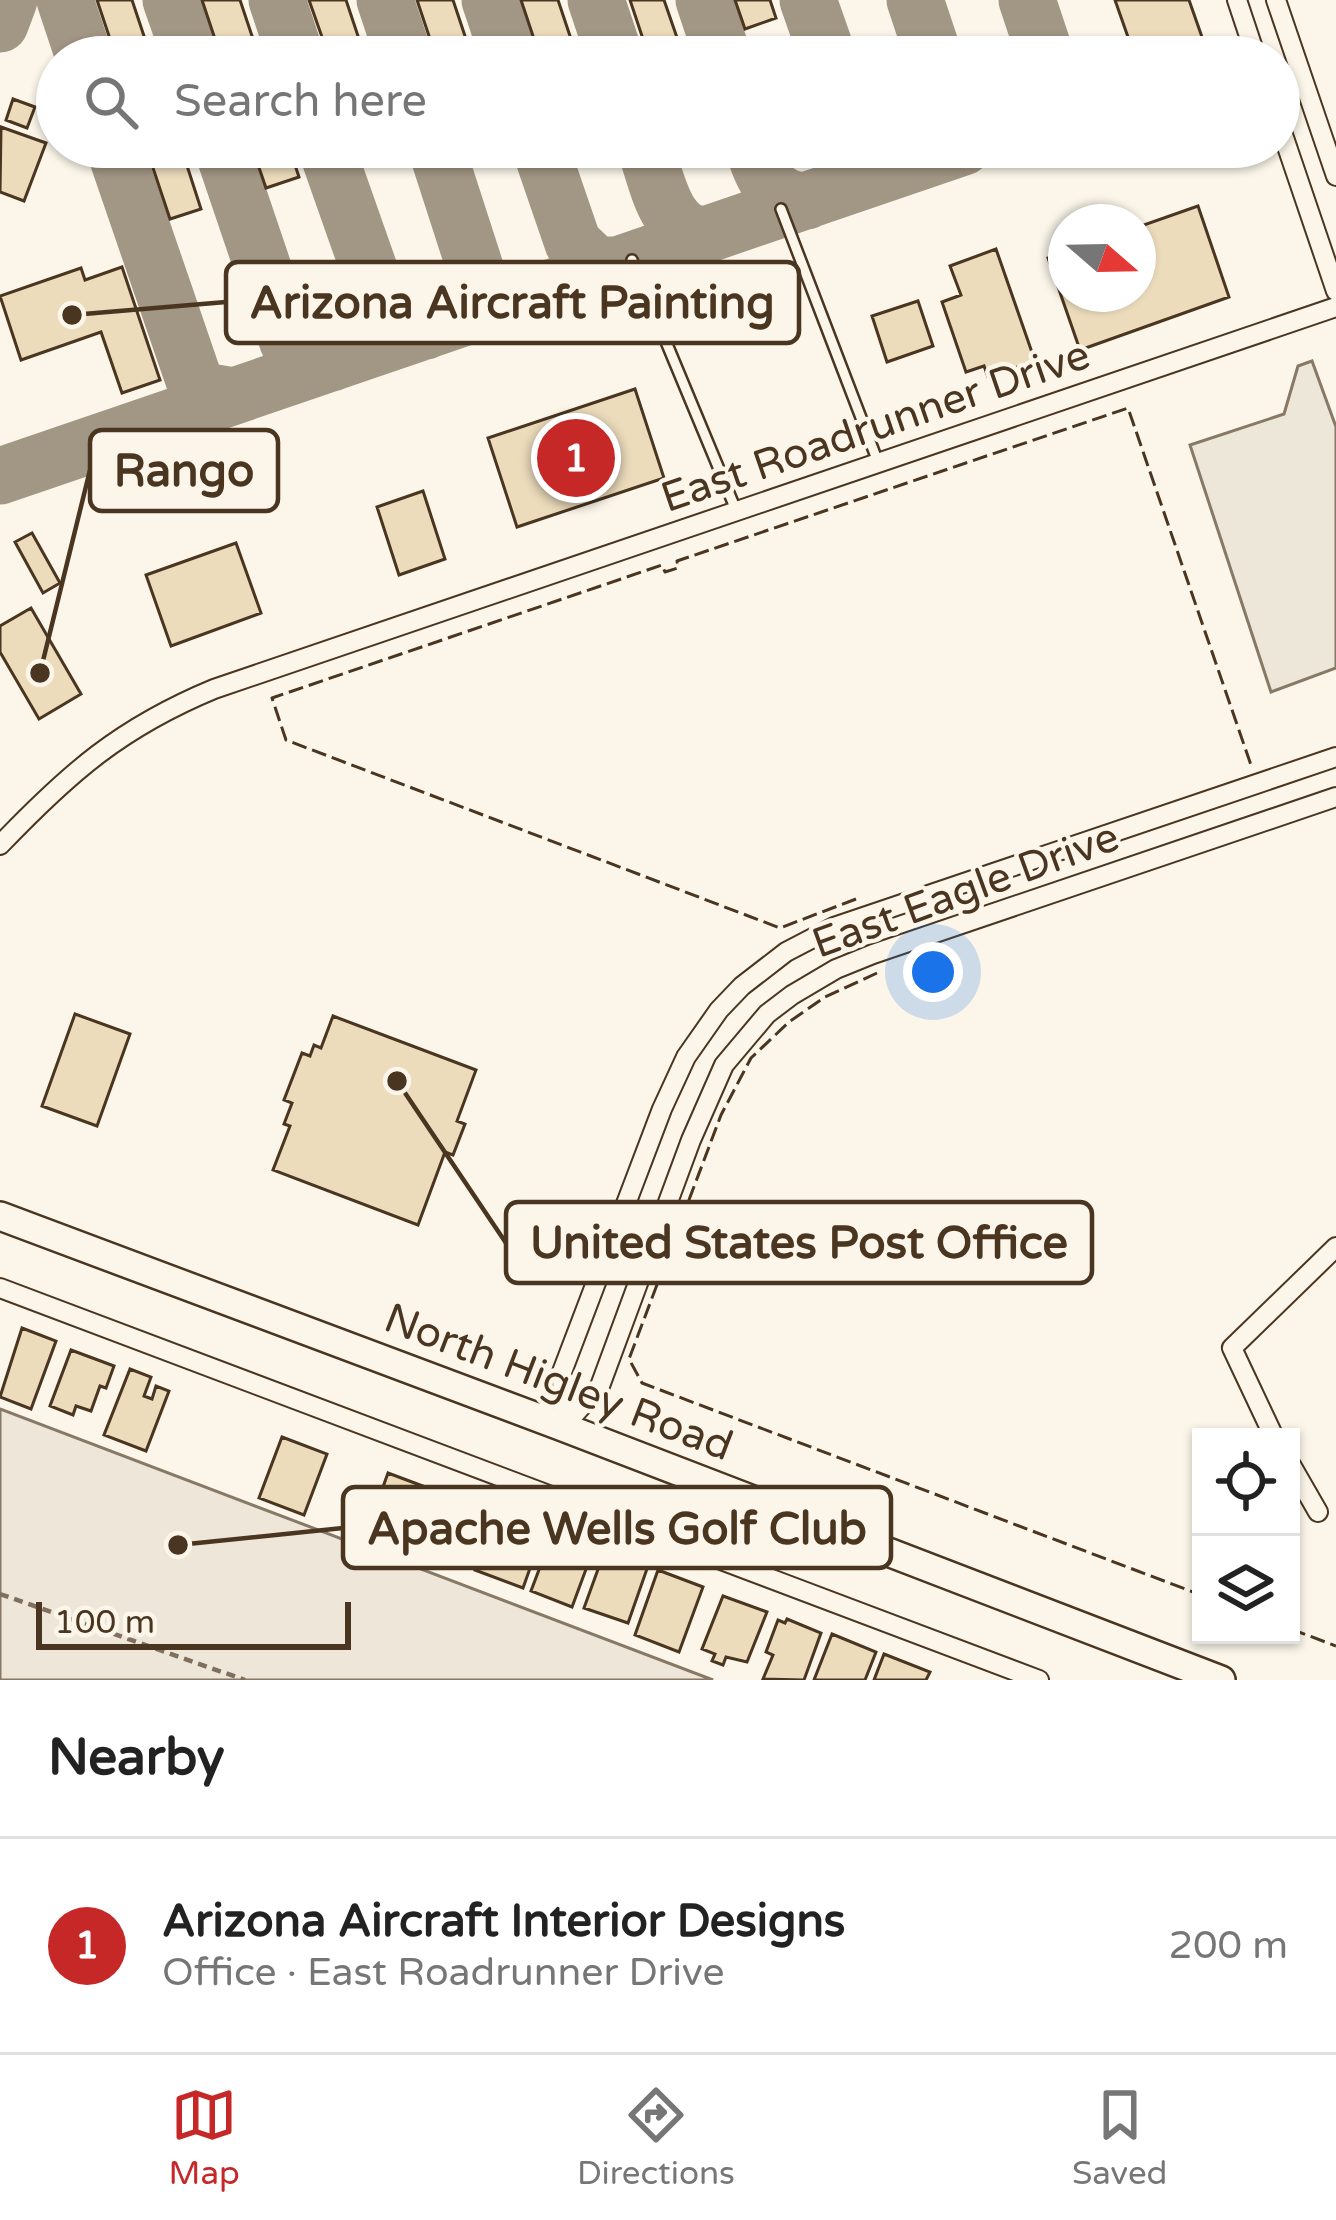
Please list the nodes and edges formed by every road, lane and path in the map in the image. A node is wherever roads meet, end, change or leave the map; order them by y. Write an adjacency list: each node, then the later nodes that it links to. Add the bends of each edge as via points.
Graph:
1 (1237, 0): 3 (street)
2 (1276, 0): 4 (street)
3 (1249, 36)
4 (1288, 36)
5 (1300, 70): 7 (street)
6 (1294, 168): 10 (street)
7 (1336, 176)
8 (781, 209): 12 (lane)
9 (632, 260): 13 (lane)
10 (1336, 291)
11 (1336, 307): 12 (street, East Roadrunner Drive)
12 (878, 462): 13 (street, East Roadrunner Drive)
13 (736, 510): 17 (street, East Roadrunner Drive, via 170,707 88,758)
14 (1336, 757): 16 (street, East Eagle Drive)
15 (1336, 797): 18 (street, East Eagle Drive)
16 (1141, 823): 18 (street); 22 (street, East Eagle Drive, via 834,927 742,986 699,1036 668,1096 562,1372)
17 (0, 844)
18 (1153, 859): 22 (street, East Eagle Drive, via 836,969 766,1014 724,1065 599,1386)
19 (0, 1216): 22 (main road, North Higley Road)
20 (1336, 1247): 23 (street, via 1232,1348)
21 (0, 1288): 28 (street)
22 (563, 1427): 29 (main road, North Higley Road)
23 (1270, 1428)
24 (1300, 1481): 25 (street)
25 (1318, 1511)
26 (0, 1594): 27 (path)
27 (245, 1680)
28 (1039, 1680)
29 (1221, 1680)

